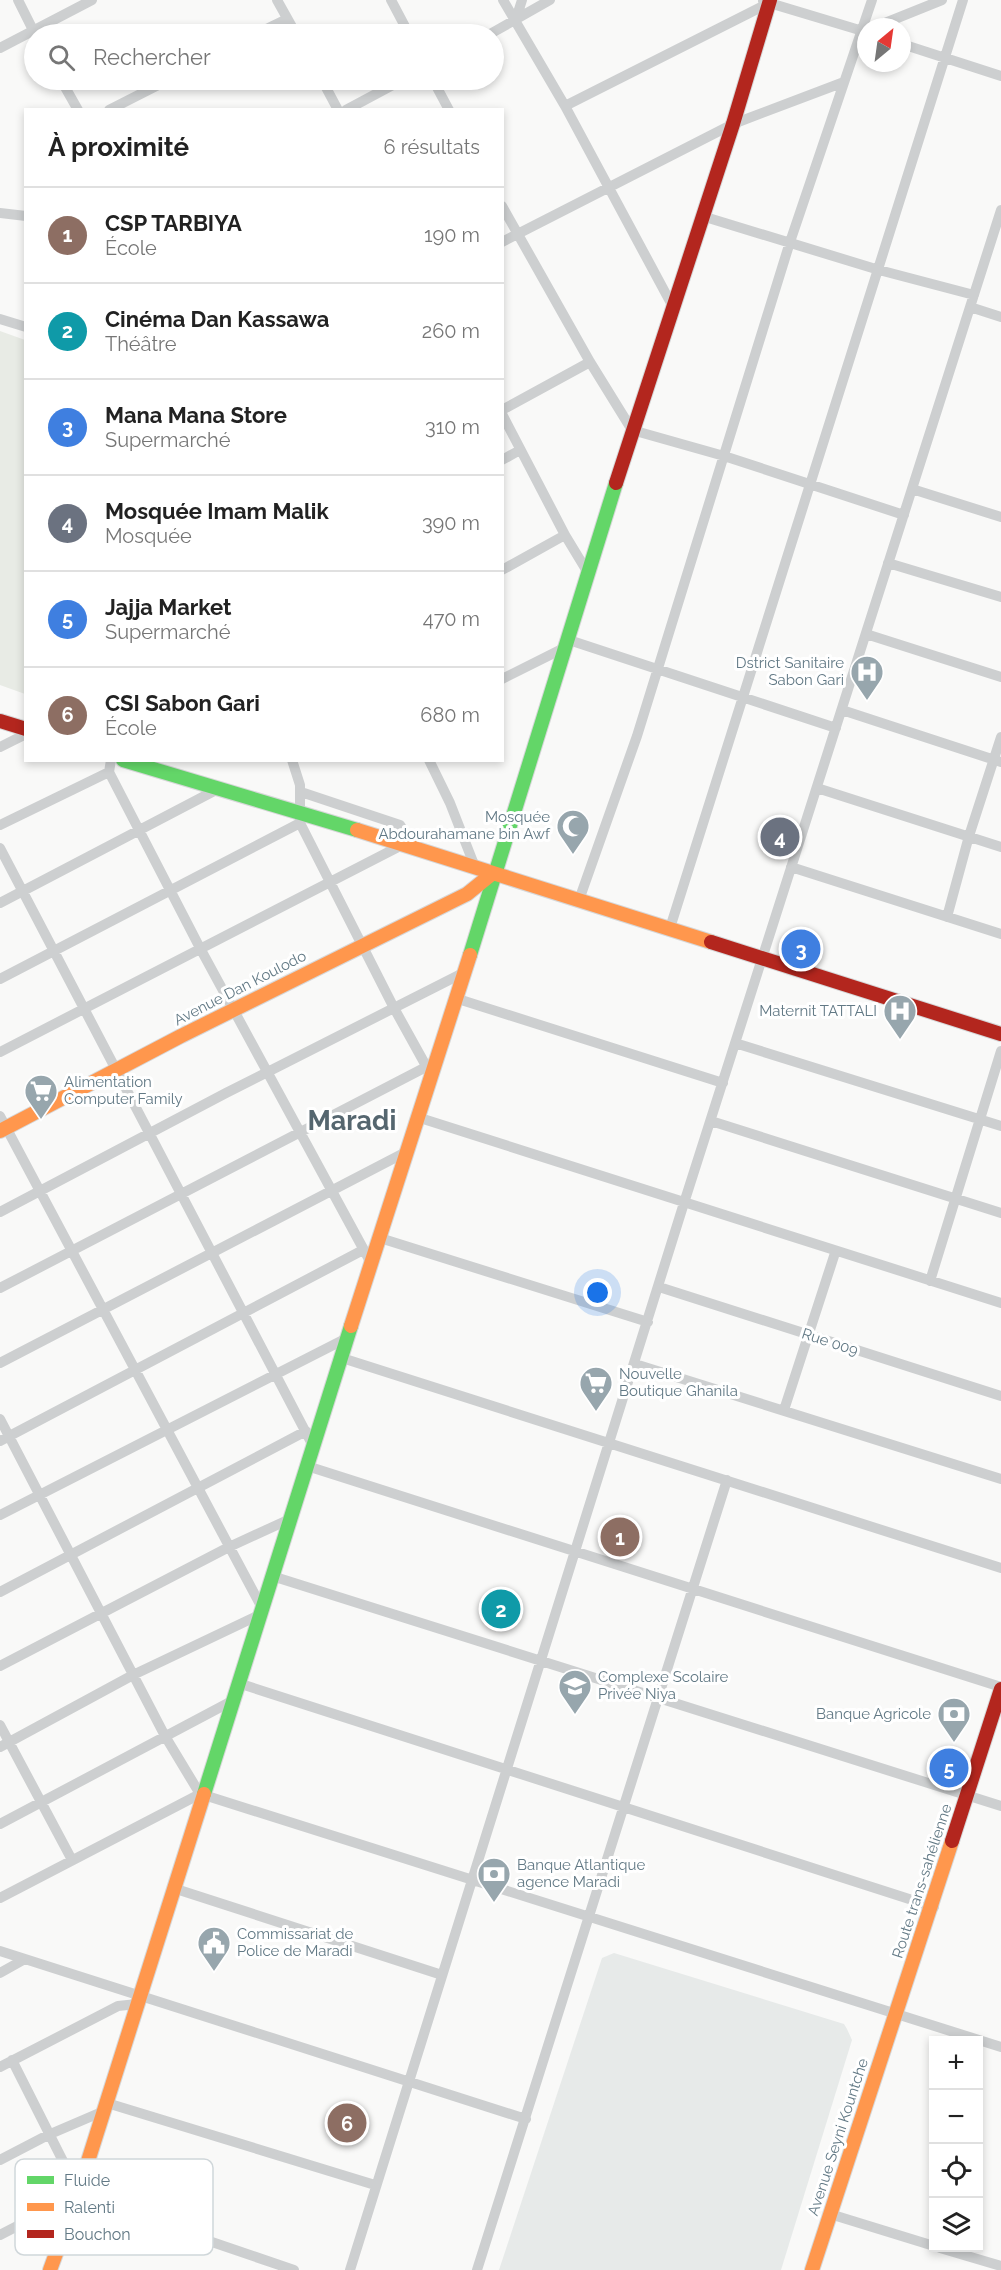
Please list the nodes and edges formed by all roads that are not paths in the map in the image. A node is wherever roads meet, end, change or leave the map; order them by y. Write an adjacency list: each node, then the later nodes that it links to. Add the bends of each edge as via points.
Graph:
1 (18, 0): 16 (street)
2 (92, 0): 17 (street)
3 (277, 0): 14 (street)
4 (391, 0): 20 (street)
5 (503, 0): 15 (street)
6 (522, 0): 15 (street)
7 (550, 0): 15 (street)
8 (872, 0): 12 (street)
9 (942, 0): 13 (street)
10 (963, 0): 27 (street)
11 (767, 1): 22 (street); 35 (street); 41 (main road)
12 (868, 18)
13 (897, 18)
14 (287, 19): 18 (street); 19 (street)
15 (514, 22): 21 (street); 35 (street)
16 (30, 24)
17 (50, 24)
18 (277, 24)
19 (290, 24)
20 (404, 24)
21 (504, 27)
22 (857, 29)
23 (24, 37): 25 (street)
24 (911, 47): 27 (street)
25 (0, 48)
26 (857, 50): 29 (street)
27 (944, 58): 28 (street); 52 (street)
28 (1001, 76)
29 (844, 82): 41 (street); 51 (street)
30 (67, 90): 36 (street)
31 (148, 90): 37 (street)
32 (328, 90): 38 (street)
33 (383, 90): 39 (street)
34 (438, 90): 40 (street)
35 (565, 106): 42 (street)
36 (77, 108)
37 (113, 108)
38 (338, 108)
39 (350, 108)
40 (448, 108)
41 (733, 124): 42 (street); 47 (main road)
42 (608, 187): 48 (street); 54 (street)
43 (504, 209): 48 (street)
44 (1001, 210): 49 (street)
45 (1, 211): 46 (street)
46 (24, 216)
47 (702, 216): 51 (street); 54 (main road)
48 (518, 233): 50 (street); 59 (street)
49 (997, 236): 53 (street)
50 (504, 241)
51 (790, 242): 52 (street); 64 (street)
52 (879, 270): 53 (street); 66 (street)
53 (974, 295): 55 (street)
54 (673, 307): 62 (main road)
55 (970, 307): 56 (street); 67 (street)
56 (1001, 317)
57 (0, 319): 58 (street)
58 (24, 326)
59 (590, 362): 60 (street); 62 (street)
60 (504, 411)
61 (504, 416): 63 (street)
62 (632, 430): 64 (street); 73 (main road)
63 (520, 450): 65 (street); 70 (street)
64 (724, 456): 66 (street); 77 (street)
65 (504, 459)
66 (810, 486): 68 (street); 80 (street)
67 (912, 489): 68 (street); 69 (street)
68 (904, 515): 71 (street)
69 (1001, 517)
70 (565, 535): 72 (street); 73 (street)
71 (888, 564): 74 (street); 75 (street)
72 (504, 569)
73 (588, 573): 76 (main road)
74 (1001, 597)
75 (866, 634): 79 (street); 81 (street)
76 (568, 644): 77 (street); 78 (street); 105 (main road)
77 (658, 669): 80 (street); 109 (street)
78 (504, 677)
79 (1001, 677)
80 (743, 697): 84 (street); 112 (street)
81 (842, 710): 84 (street); 88 (street)
82 (0, 721): 83 (main road)
83 (24, 728)
84 (836, 728): 93 (street)
85 (24, 735): 87 (street)
86 (1001, 737): 88 (street)
87 (0, 747)
88 (997, 761): 99 (street)
89 (129, 762): 94 (main road)
90 (293, 762): 95 (street)
91 (430, 762): 103 (street)
92 (110, 766): 97 (street); 98 (street)
93 (818, 788): 99 (street); 104 (street)
94 (216, 790): 96 (main road); 98 (street)
95 (301, 792): 96 (street); 100 (street, via 400,825 405,833)
96 (301, 818): 100 (main road); 106 (street); 107 (street)
97 (0, 825)
98 (139, 831): 107 (street); 108 (street)
99 (969, 836): 101 (street); 111 (street)
100 (404, 844): 103 (main road); 106 (street)
101 (1001, 847)
102 (0, 848): 108 (street)
103 (475, 867): 105 (main road)
104 (791, 867): 111 (street); 117 (street)
105 (495, 873): 109 (main road); 114 (main road, Avenue Dan Koulodo, via 467,894); 118 (main road)
106 (331, 884): 114 (street); 115 (street)
107 (170, 890): 115 (street); 116 (street)
108 (22, 892): 110 (street); 116 (street)
109 (579, 900): 112 (main road)
110 (0, 903)
111 (947, 917): 113 (street)
112 (670, 928): 117 (main road)
113 (1001, 934)
114 (362, 945): 122 (street); 123 (main road, Avenue Dan Koulodo)
115 (200, 948): 121 (street); 123 (street)
116 (53, 951): 119 (street); 121 (street)
117 (762, 958): 124 (main road); 125 (street)
118 (463, 973): 120 (main road); 122 (street)
119 (0, 979)
120 (455, 998): 129 (main road); 131 (street)
121 (84, 1008): 127 (street); 128 (street)
122 (394, 1008): 129 (street); 130 (street)
123 (233, 1011): 128 (main road, Avenue Dan Koulodo); 130 (street)
124 (1001, 1034)
125 (735, 1043): 131 (street); 133 (street)
126 (1001, 1051): 133 (street)
127 (0, 1052)
128 (117, 1070): 135 (main road, Avenue Dan Koulodo); 138 (street)
129 (428, 1070): 132 (main road); 137 (street)
130 (266, 1073): 137 (street); 138 (street)
131 (723, 1083): 134 (street)
132 (417, 1117): 139 (main road); 144 (street)
133 (981, 1119): 136 (street); 143 (street)
134 (711, 1121): 143 (street); 144 (street)
135 (2, 1125): 140 (street)
136 (1001, 1126)
137 (300, 1131): 141 (street); 142 (street)
138 (149, 1133): 140 (street); 142 (street)
139 (405, 1152): 141 (street); 147 (main road)
140 (39, 1191): 145 (street); 148 (street)
141 (333, 1191): 149 (street); 150 (street)
142 (182, 1193): 148 (street); 150 (street)
143 (956, 1199): 146 (street); 153 (street)
144 (684, 1203): 151 (street); 154 (street)
145 (0, 1212)
146 (1001, 1214)
147 (380, 1238): 152 (main road); 159 (street)
148 (71, 1250): 155 (street); 157 (street)
149 (363, 1250): 152 (street); 158 (street)
150 (214, 1252): 157 (street); 158 (street)
151 (836, 1252): 153 (street); 160 (street)
152 (371, 1263): 161 (main road)
153 (930, 1281): 156 (street)
154 (659, 1287): 159 (street); 160 (street, Rue 009)
155 (0, 1288)
156 (1001, 1303)
157 (103, 1308): 163 (street); 165 (street)
158 (245, 1312): 165 (street); 166 (street)
159 (648, 1322): 164 (street)
160 (807, 1335): 167 (street, Rue 009); 168 (street)
161 (347, 1338): 162 (main road); 166 (street)
162 (342, 1358): 173 (street); 174 (main road)
163 (0, 1363)
164 (635, 1364): 168 (street); 173 (street)
165 (134, 1369): 170 (street); 172 (street)
166 (277, 1373): 170 (street); 171 (street)
167 (1001, 1396)
168 (784, 1410): 176 (street)
169 (0, 1419): 172 (street)
170 (166, 1430): 178 (street); 179 (street)
171 (306, 1431): 174 (street); 178 (street)
172 (4, 1439): 179 (street)
173 (609, 1442): 177 (street); 183 (street)
174 (314, 1446): 175 (main road)
175 (307, 1466): 181 (main road); 183 (street)
176 (1001, 1479)
177 (727, 1480): 185 (street); 187 (street)
178 (198, 1489): 182 (street); 184 (street)
179 (39, 1496): 180 (street); 184 (street)
180 (0, 1515)
181 (290, 1519): 182 (street); 186 (main road)
182 (229, 1547): 189 (street); 190 (street)
183 (576, 1550): 187 (street); 191 (street)
184 (70, 1554): 188 (street); 190 (street)
185 (1001, 1568)
186 (272, 1576): 189 (main road); 191 (street)
187 (693, 1589): 195 (street); 196 (street)
188 (0, 1592)
189 (260, 1611): 193 (street); 194 (main road)
190 (102, 1612): 192 (street); 193 (street)
191 (541, 1661): 196 (street); 202 (street)
192 (0, 1666)
193 (133, 1675): 200 (street); 201 (street)
194 (238, 1683): 197 (main road); 202 (street)
195 (1001, 1688): 204 (main road, Route trans-sahélienne)
196 (659, 1698): 204 (street); 207 (street)
197 (232, 1701): 200 (street); 203 (main road)
198 (1001, 1717): 204 (main road, Route trans-sahélienne)
199 (0, 1725): 201 (street)
200 (165, 1736): 203 (street); 205 (street)
201 (4, 1745): 205 (street)
202 (506, 1769): 207 (street); 210 (street)
203 (202, 1795): 209 (street); 210 (street); 211 (main road)
204 (971, 1797): 206 (street); 213 (main road, Route trans-sahélienne)
205 (40, 1803): 208 (street); 209 (street)
206 (1001, 1806)
207 (624, 1808): 213 (street); 214 (street)
208 (0, 1824)
209 (72, 1860): 212 (street)
210 (472, 1879): 214 (street); 218 (street)
211 (173, 1888): 218 (street); 219 (main road)
212 (0, 1898)
213 (934, 1907): 220 (main road, Route trans-sahélienne)
214 (589, 1917): 220 (street); 226 (street)
215 (0, 1951): 216 (street)
216 (25, 1959): 217 (street); 219 (street)
217 (0, 1973)
218 (442, 1975): 224 (street)
219 (139, 1999): 222 (street); 224 (street); 225 (main road)
220 (902, 2013): 221 (street); 232 (main road, Avenue Seyni Kountche)
221 (1001, 2047)
222 (12, 2060): 223 (street); 227 (street)
223 (0, 2067)
224 (410, 2080): 226 (street); 231 (street)
225 (106, 2107): 227 (street); 229 (main road); 231 (street)
226 (526, 2119): 243 (street)
227 (48, 2135): 228 (street); 230 (street)
228 (61, 2159)
229 (87, 2159)
230 (0, 2160)
231 (375, 2185): 242 (street)
232 (835, 2215): 236 (street); 244 (main road, Avenue Seyni Kountche); 245 (main road, Avenue Seyni Kountche)
233 (15, 2227): 234 (street)
234 (0, 2235)
235 (213, 2242): 241 (street)
236 (929, 2245)
237 (956, 2252): 239 (street)
238 (55, 2255): 240 (main road)
239 (999, 2265)
240 (50, 2270)
241 (294, 2270)
242 (350, 2270)
243 (477, 2270)
244 (812, 2270)
245 (824, 2270)

